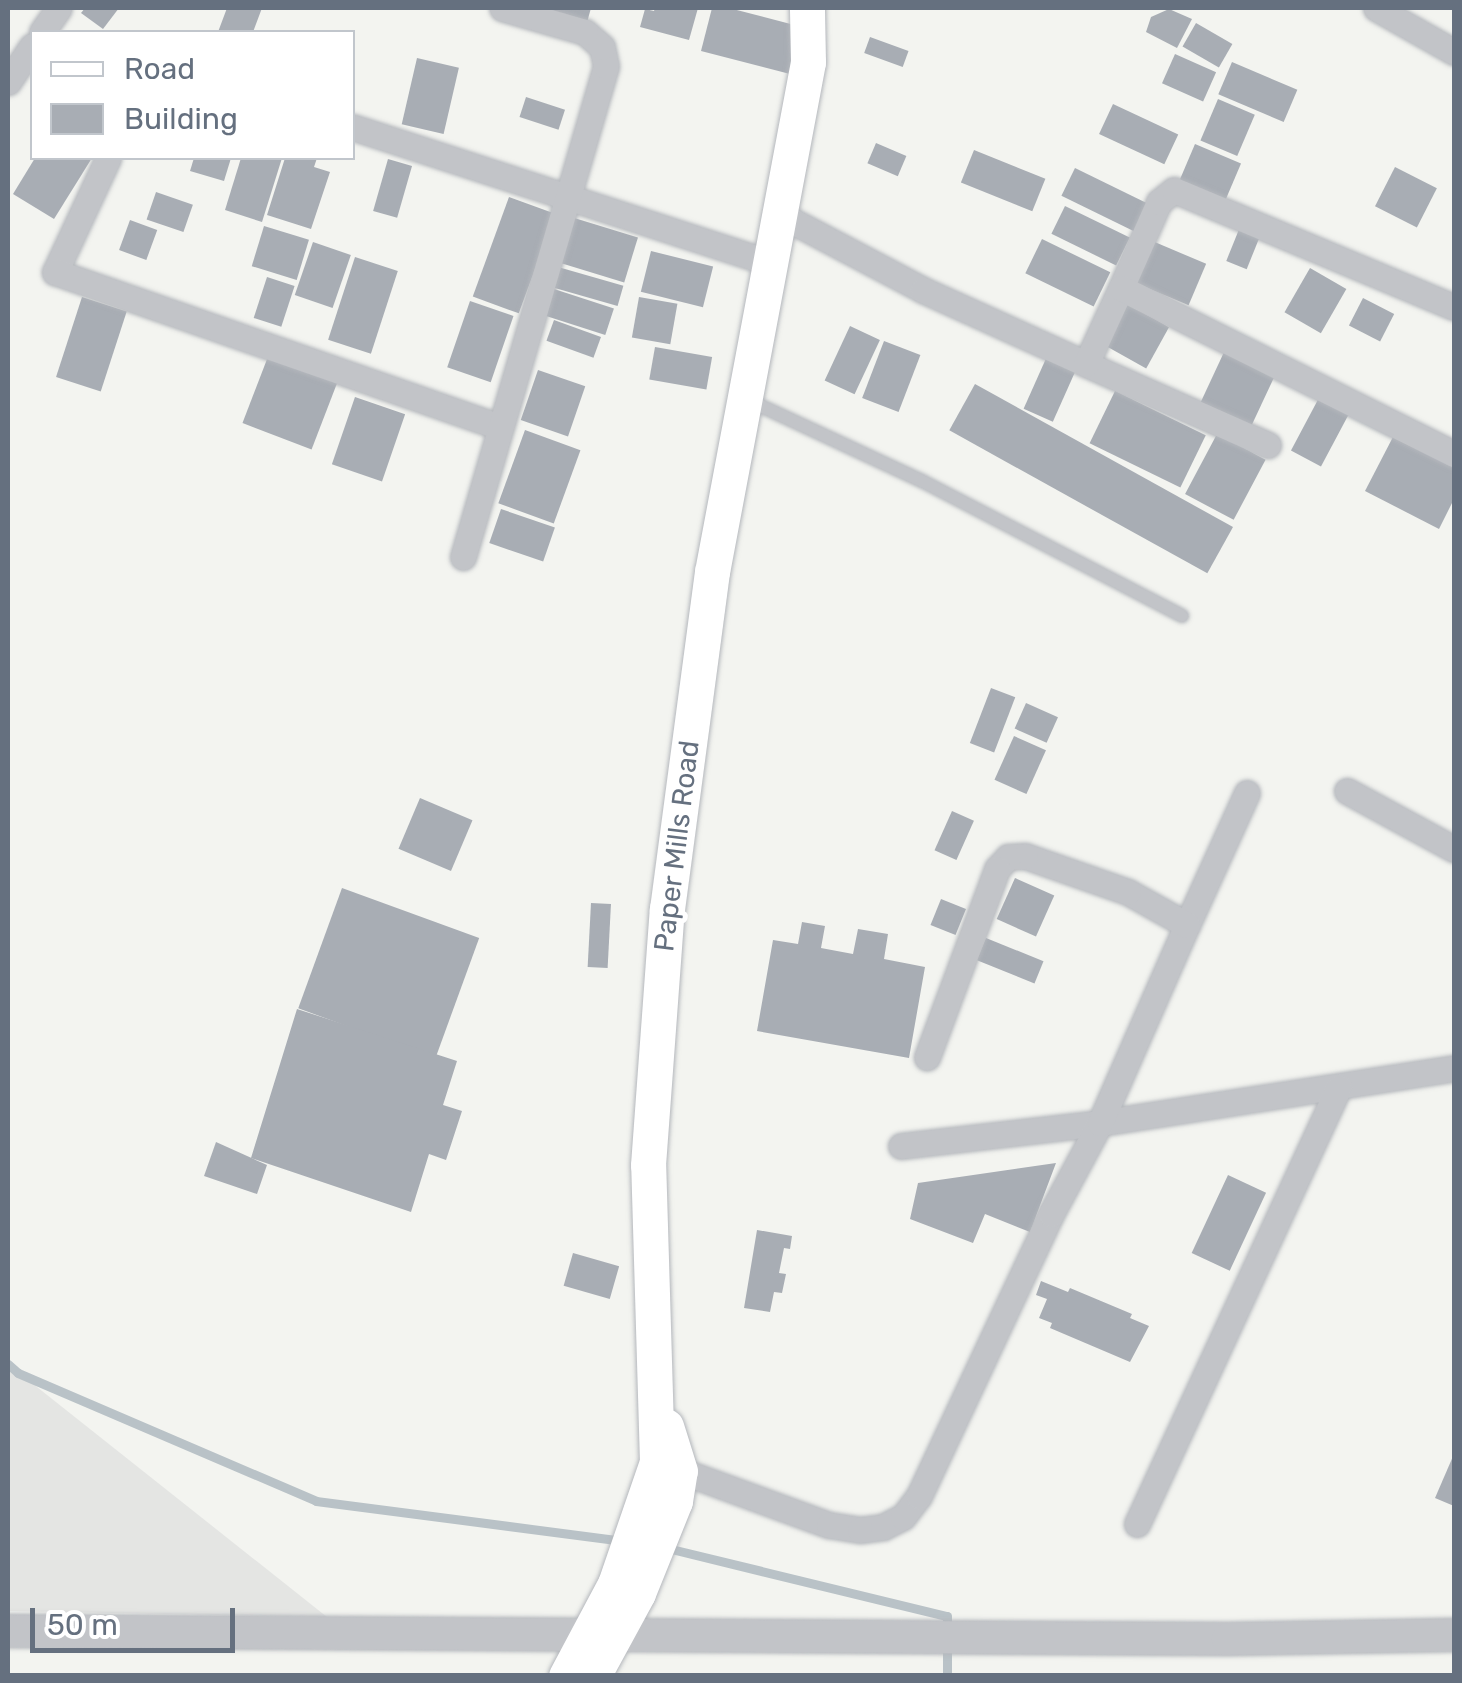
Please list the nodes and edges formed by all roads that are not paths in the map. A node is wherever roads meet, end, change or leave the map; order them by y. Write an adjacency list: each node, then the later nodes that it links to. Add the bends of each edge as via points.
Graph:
1 (59, 8): 5 (street)
2 (502, 8): 11 (street, via 584,32 602,46 606,66)
3 (806, 8): 12 (main road, Paper Mills Road, via 808,62)
4 (1382, 9): 7 (street)
5 (43, 30)
6 (30, 49): 8 (street)
7 (1454, 52)
8 (8, 82)
9 (355, 128): 11 (street)
10 (107, 160): 18 (street, via 55,272)
11 (567, 196): 13 (street); 18 (street)
12 (777, 213): 13 (main road, Paper Mills Road); 16 (street, via 922,290)
13 (768, 262): 17 (main road, Paper Mills Road)
14 (1121, 288): 15 (street, via 1159,202 1174,190); 16 (street); 20 (street)
15 (1454, 307)
16 (1086, 364): 19 (street)
17 (744, 398): 22 (lane, via 922,481); 32 (main road, Paper Mills Road, via 712,572 667,909 648,1165)
18 (500, 427): 21 (street)
19 (1268, 446)
20 (1454, 454)
21 (462, 556)
22 (1182, 616)
23 (1347, 791): 25 (street)
24 (1246, 793): 26 (street)
25 (1454, 849)
26 (1188, 925): 27 (street, via 1128,892 1008,856); 30 (street)
27 (927, 1057)
28 (1454, 1068): 29 (street)
29 (1339, 1087): 30 (street); 33 (street)
30 (1100, 1123): 31 (street); 32 (street, via 919,1496 903,1516 860,1530)
31 (901, 1146)
32 (665, 1480): 35 (main road)
33 (1137, 1524)
34 (8, 1630): 35 (street)
35 (613, 1636): 36 (street); 37 (main road); 38 (main road)
36 (1454, 1636)
37 (566, 1676)
38 (592, 1676)

